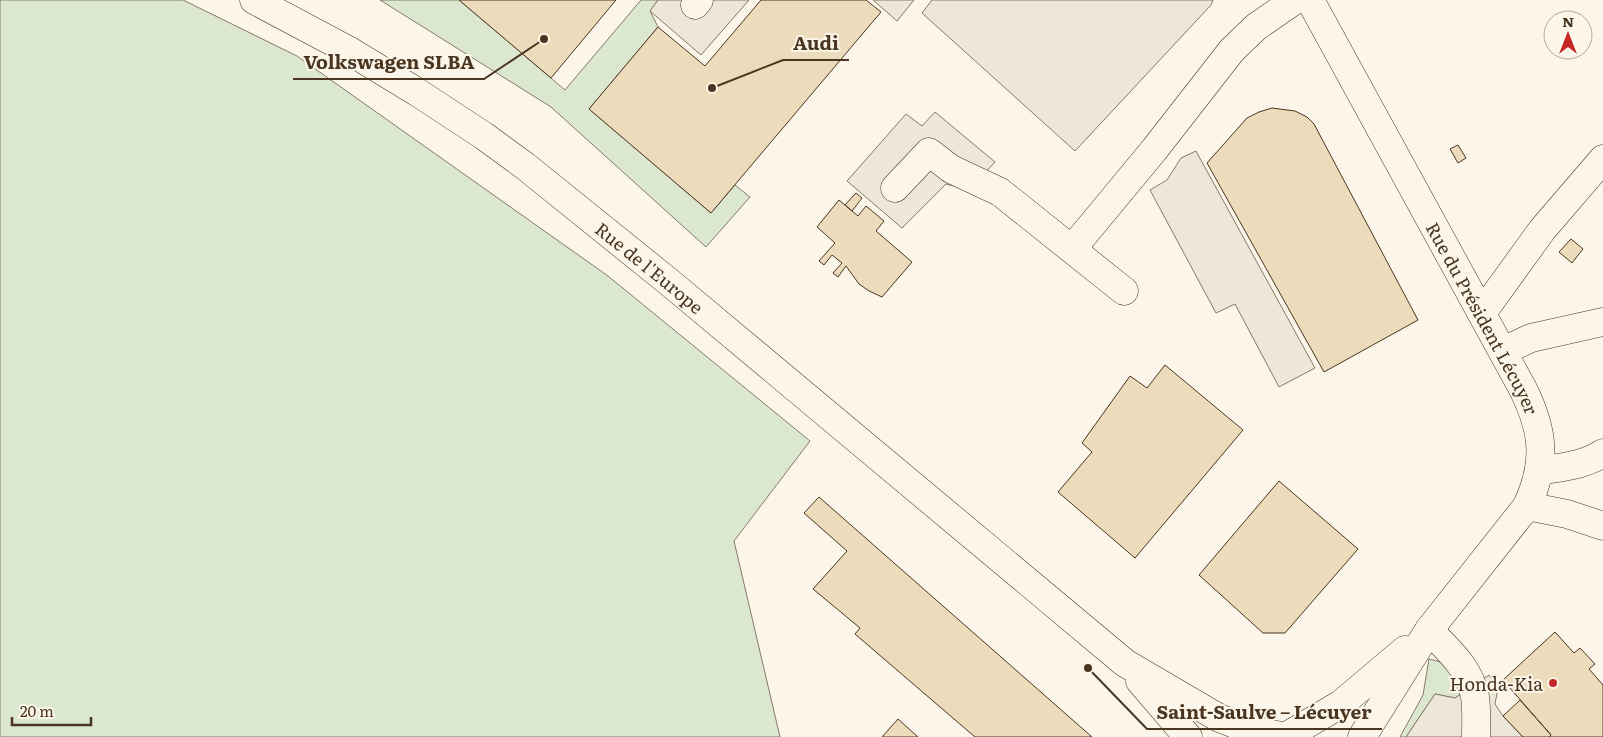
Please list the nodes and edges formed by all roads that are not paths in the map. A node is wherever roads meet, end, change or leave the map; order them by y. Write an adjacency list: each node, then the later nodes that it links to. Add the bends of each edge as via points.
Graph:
1 (254, 0): 16 (street, Rue de l'Europe, via 410,87 512,156)
2 (1295, 0): 6 (street, via 1256,27 1232,50)
3 (1310, 0): 8 (street, Rue du Président Lécuyer)
4 (1603, 159): 8 (street, via 1542,230)
5 (895, 188): 6 (street, via 929,152 951,170 1000,192)
6 (1072, 249): 7 (street)
7 (1124, 290)
8 (1482, 313): 10 (street, Rue du Président Lécuyer)
9 (1603, 322): 10 (street, via 1531,338)
10 (1503, 351): 12 (street, Rue du Président Lécuyer, via 1536,417 1540,442)
11 (1603, 453): 12 (street, via 1580,464)
12 (1539, 471): 13 (street, Rue du Président Lécuyer)
13 (1527, 506): 14 (street, via 1568,514); 15 (street, Rue du Président Lécuyer)
14 (1603, 526)
15 (1429, 630): 17 (street, Rue du Président Lécuyer, via 1342,704); 19 (street, Rue du Président Lécuyer); 20 (street, via 1457,659 1469,678 1475,700)
16 (1125, 663): 17 (street, via 1218,718 1248,729); 18 (street)
17 (1286, 736)
18 (1188, 737)
19 (1362, 737)
20 (1476, 737)

